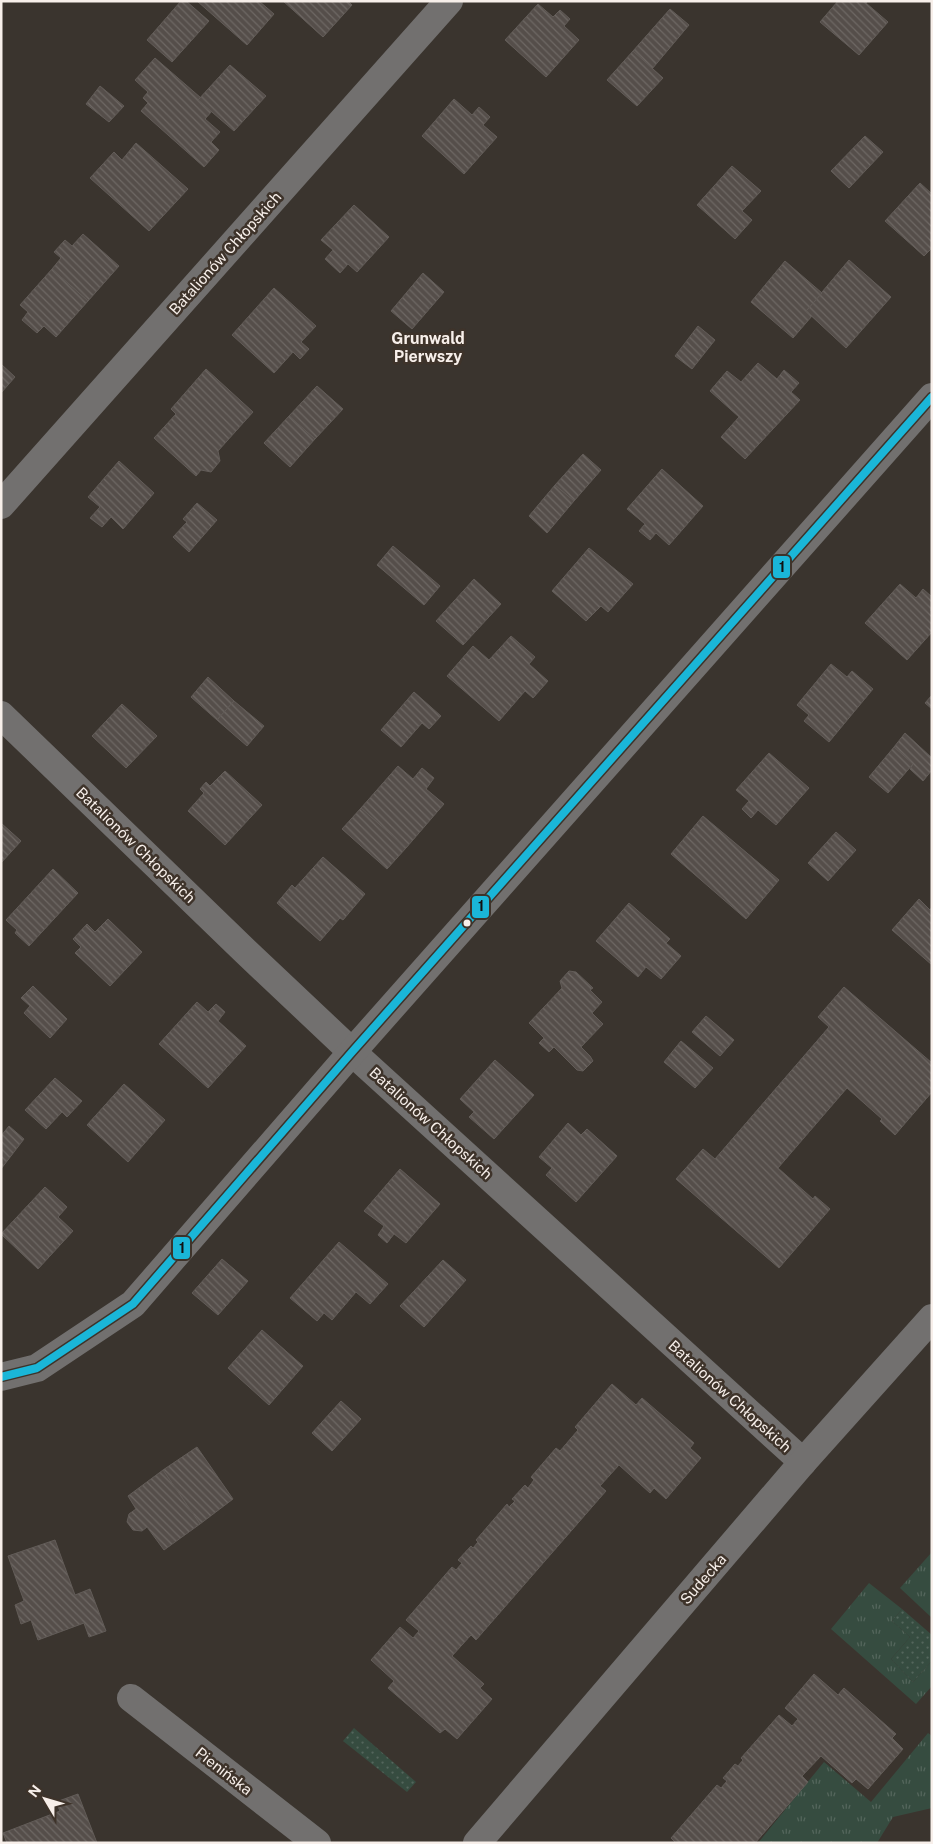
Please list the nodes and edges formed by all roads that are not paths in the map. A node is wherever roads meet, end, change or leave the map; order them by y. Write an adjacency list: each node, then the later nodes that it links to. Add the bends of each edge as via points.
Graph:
1 (449, 1): 3 (street, Batalionów Chłopskich)
2 (932, 397): 5 (street)
3 (1, 506)
4 (1, 714): 5 (street, Batalionów Chłopskich)
5 (352, 1052): 7 (street, via 132,1304 37,1368); 8 (street, Batalionów Chłopskich)
6 (932, 1318): 8 (street, Sudecka)
7 (1, 1377)
8 (802, 1462): 11 (street, Sudecka)
9 (131, 1698): 10 (street, Pienińska)
10 (317, 1843)
11 (477, 1843)

